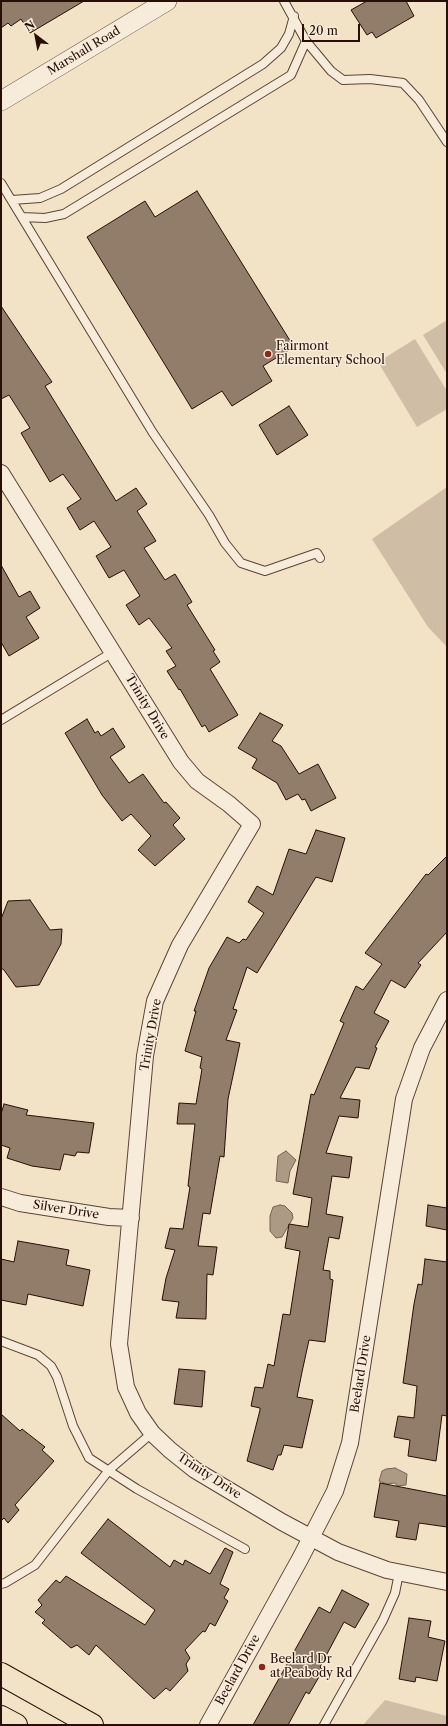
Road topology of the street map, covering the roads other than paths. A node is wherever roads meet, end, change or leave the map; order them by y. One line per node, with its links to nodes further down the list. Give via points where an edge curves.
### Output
1 (167, 1): 5 (street, Marshall Road)
2 (284, 1): 3 (lane)
3 (294, 16): 4 (lane); 8 (lane, via 289,34 281,48 263,64 61,189 40,198)
4 (306, 41): 6 (lane, via 331,71 343,80 403,83 419,100); 9 (lane, via 291,75 64,214 45,218)
5 (1, 101)
6 (447, 142)
7 (1, 183): 8 (lane)
8 (12, 200): 9 (lane)
9 (22, 217): 11 (lane, via 153,433 225,543 242,563 266,571 312,554 317,553)
10 (1, 473): 12 (street, Trinity Drive)
11 (320, 558)
12 (113, 652): 13 (lane); 16 (street, Trinity Drive, via 181,762 197,781 252,824 180,945 155,1001 145,1056)
13 (1, 720)
14 (447, 1000): 20 (street, Beelard Drive, via 422,1048 404,1099 350,1443 335,1491)
15 (1, 1197): 16 (street, Silver Drive, via 20,1203 108,1217)
16 (131, 1218): 18 (street, Trinity Drive, via 119,1344 126,1387 138,1413)
17 (1, 1341): 19 (lane, via 38,1355 51,1366 73,1426 89,1458)
18 (152, 1433): 19 (lane); 20 (street, Trinity Drive, via 195,1470)
19 (109, 1470): 21 (lane, via 137,1489); 24 (lane, via 34,1565)
20 (311, 1537): 22 (street, Trinity Drive, via 338,1552); 29 (street, Beelard Drive)
21 (245, 1549)
22 (399, 1573): 23 (street, Trinity Drive); 30 (lane, via 395,1593 383,1620)
23 (447, 1582)
24 (1, 1584)
25 (1, 1674): 28 (main road)
26 (1, 1717): 27 (main road)
27 (16, 1725)
28 (92, 1725)
29 (208, 1725)
30 (324, 1725)

